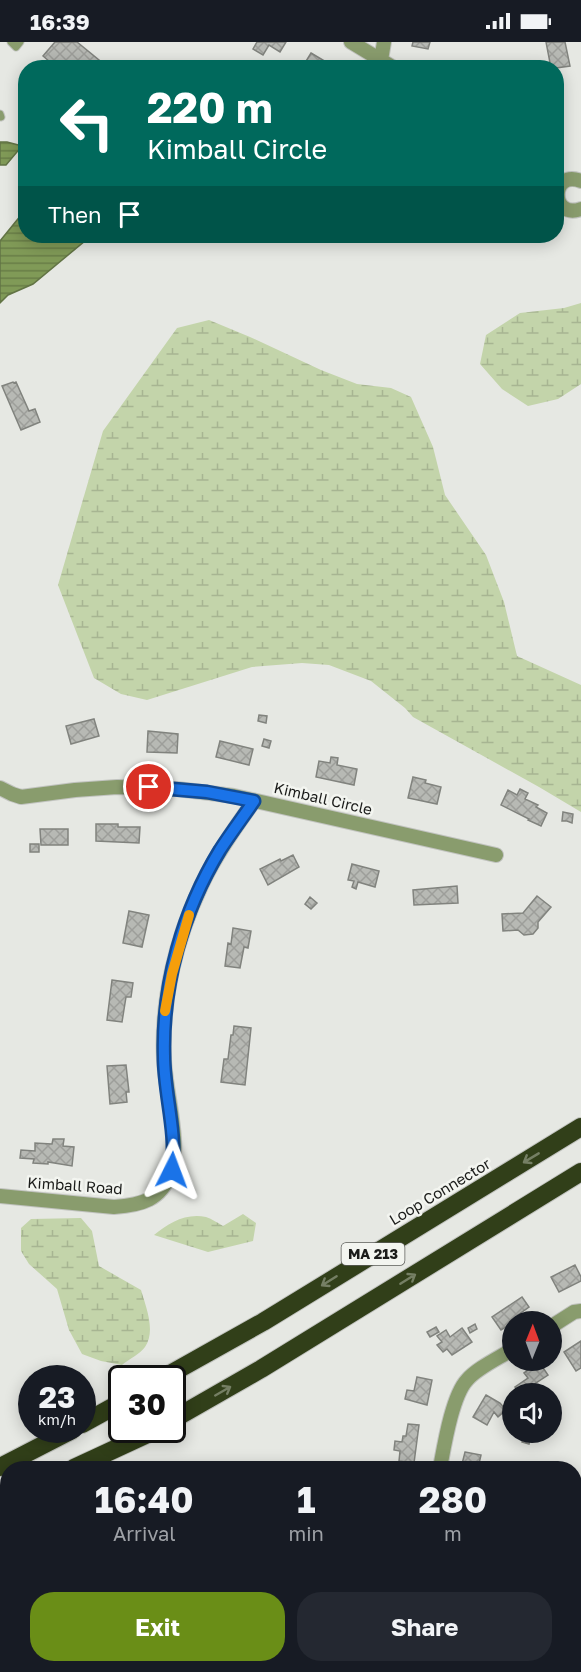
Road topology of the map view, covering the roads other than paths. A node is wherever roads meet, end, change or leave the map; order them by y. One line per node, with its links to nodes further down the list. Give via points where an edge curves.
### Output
1 (11, 42): 2 (lane, via 16,47)
2 (20, 42)
3 (351, 42): 5 (street)
4 (384, 42): 5 (street)
5 (381, 60)
6 (564, 180): 7 (street)
7 (581, 181)
8 (564, 206): 9 (street, via 572,211)
9 (581, 209)
10 (0, 788): 11 (street, Kimball Circle, via 21,797 149,787)
11 (254, 801): 12 (street, Kimball Circle); 15 (street, Kimball Road, via 201,885 172,974 166,1004 164,1059 175,1152 166,1183 146,1202 132,1206)
12 (496, 855)
13 (581, 1127): 19 (highway, Loop Connector / MA 213, one-way to 19)
14 (581, 1172): 20 (highway, MA 213, one-way to 14)
15 (0, 1196)
16 (581, 1311): 17 (street)
17 (562, 1320)
18 (502, 1356): 25 (street, via 467,1380 460,1390)
19 (186, 1365)
20 (186, 1412)
21 (48, 1443): 23 (highway)
22 (128, 1443): 24 (highway)
23 (9, 1461)
24 (89, 1461)
25 (441, 1461)

